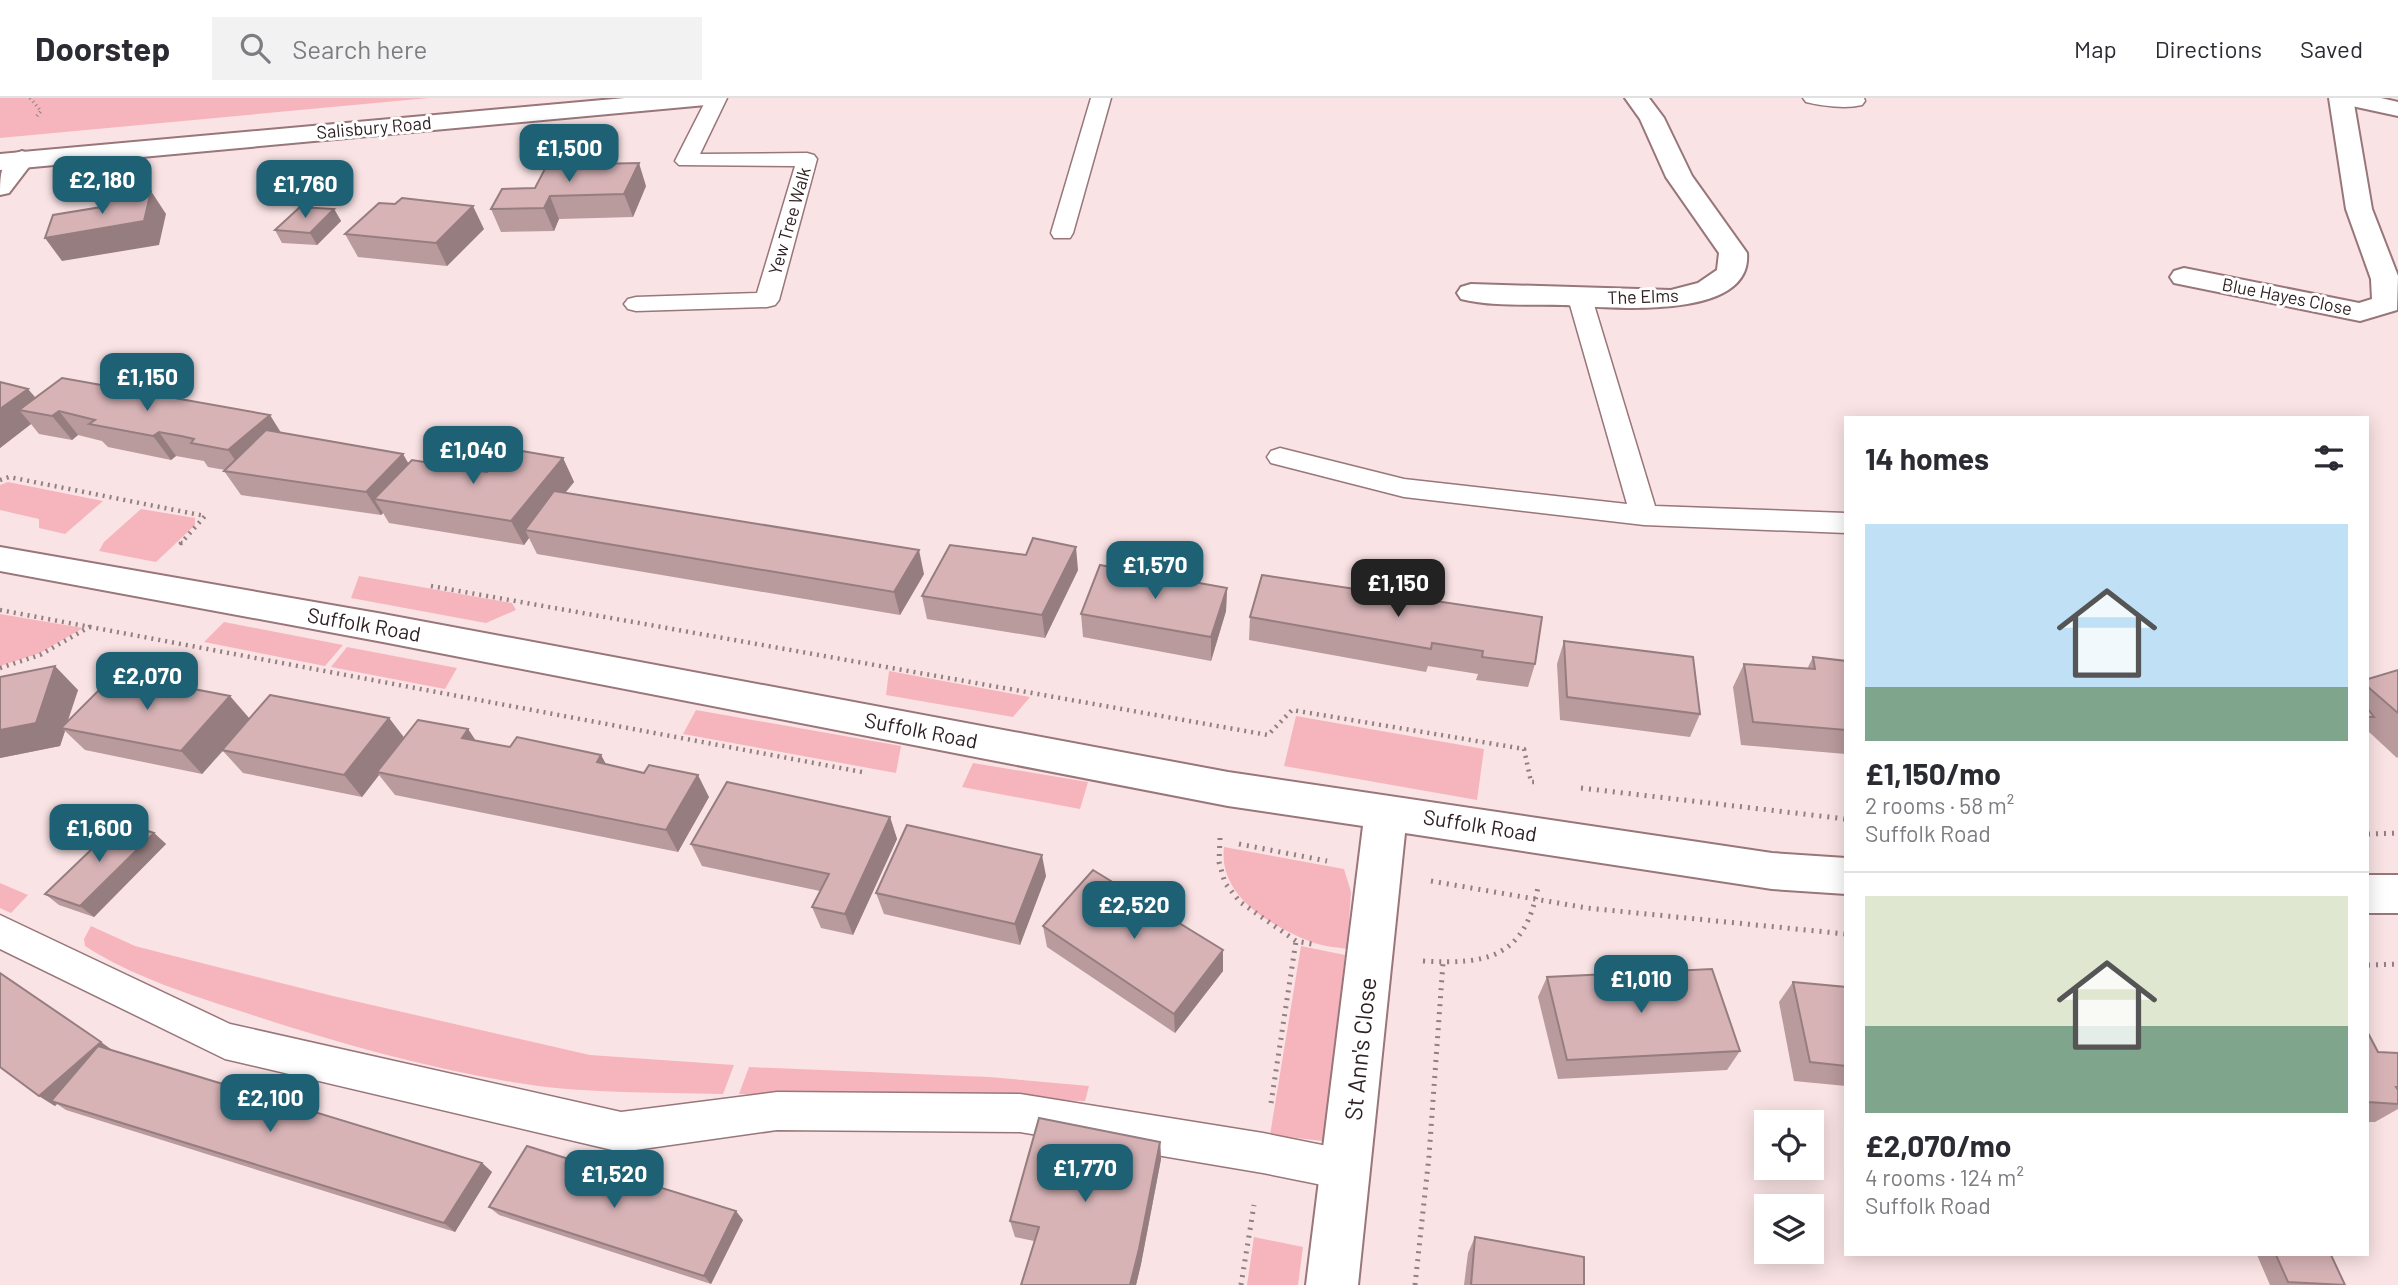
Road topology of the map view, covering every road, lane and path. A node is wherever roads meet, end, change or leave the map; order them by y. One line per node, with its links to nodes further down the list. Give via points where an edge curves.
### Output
1 (706, 98): 10 (street, Salisbury Road)
2 (717, 98): 16 (lane, Yew Tree Walk, via 686,161 807,159 767,300)
3 (1101, 98): 12 (lane)
4 (1637, 98): 15 (street, The Elms, via 1652,118 1679,177 1725,239 1735,262 1722,281 1690,295)
5 (1813, 98): 6 (lane, via 1855,101)
6 (1853, 98)
7 (2341, 98): 13 (street, Blue Hayes Close, via 2359,209 2385,279 2388,304 2360,312)
8 (2347, 98): 9 (street)
9 (2398, 109)
10 (11, 161): 11 (street)
11 (0, 187)
12 (1062, 233)
13 (2184, 277)
14 (1471, 293): 15 (street, The Elms)
15 (1580, 298): 19 (lane)
16 (636, 304)
17 (1280, 457): 19 (lane, via 1404,488)
18 (0, 480): 21 (path, via 9,477 205,516 181,543)
19 (1644, 515): 20 (lane)
20 (1844, 523)
21 (194, 545)
22 (9, 569): 23 (street, Suffolk Road)
23 (136, 584): 25 (path, via 69,640); 28 (street, Suffolk Road, via 1228,789)
24 (418, 584): 26 (path, via 1268,735 1292,710 1524,749 1531,782)
25 (0, 668)
26 (1545, 783)
27 (1572, 787): 29 (path)
28 (1385, 812): 32 (street, Suffolk Road, via 1772,872); 39 (street, St Ann's Close)
29 (1844, 819)
30 (2398, 833): 31 (path)
31 (2369, 834)
32 (1844, 876)
33 (2369, 894): 34 (street)
34 (2398, 894)
35 (0, 931): 39 (lane, via 225,1041 621,1132 777,1111 1020,1112)
36 (1443, 963): 41 (path)
37 (2398, 964): 38 (path)
38 (2369, 965)
39 (1347, 1170): 40 (street, St Ann's Close)
40 (1332, 1285)
41 (1415, 1285)

